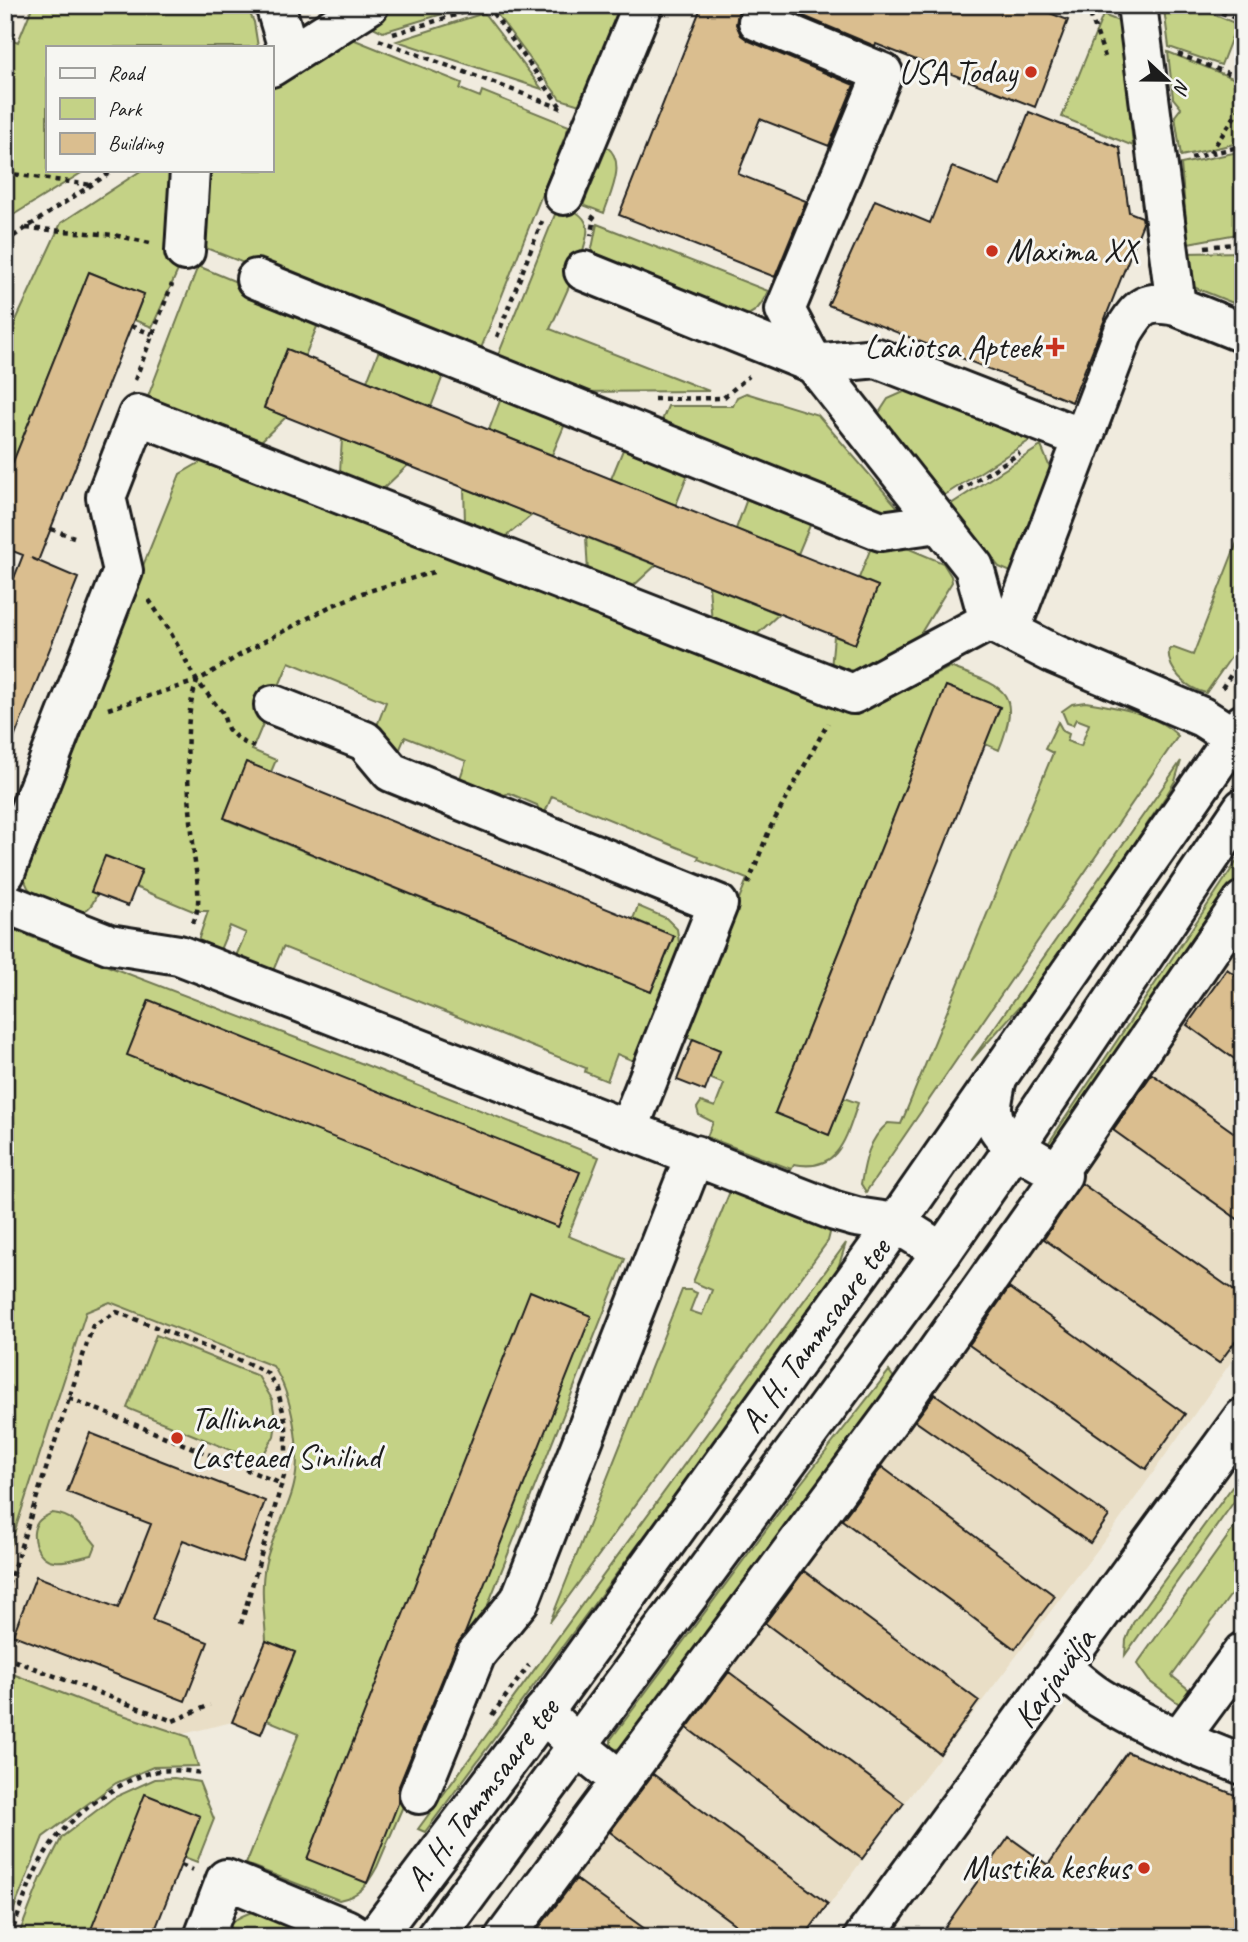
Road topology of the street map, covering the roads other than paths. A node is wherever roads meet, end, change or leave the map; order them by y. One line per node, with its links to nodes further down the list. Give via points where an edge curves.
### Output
1 (275, 5): 6 (street)
2 (643, 5): 8 (street, via 578,115)
3 (1137, 5): 12 (street)
4 (758, 21): 14 (street, via 883,73 786,310)
5 (372, 22): 6 (street)
6 (281, 61)
7 (190, 172): 9 (street)
8 (564, 195)
9 (185, 251)
10 (584, 271): 14 (street)
11 (256, 279): 16 (street, via 881,531)
12 (1176, 306): 13 (street); 15 (street, via 1154,302 1135,312)
13 (1243, 332)
14 (814, 364): 15 (street, via 877,358); 16 (street)
15 (1069, 433): 17 (street)
16 (934, 517): 17 (street, via 974,567)
17 (1000, 626): 19 (street); 21 (street, via 853,694 138,415 106,497 123,571)
18 (274, 705): 25 (street, via 365,741 391,772 718,904)
19 (1240, 735): 24 (street, A. H. Tammsaare tee)
20 (1243, 808): 26 (street, A. H. Tammsaare tee)
21 (5, 873)
22 (1243, 901): 28 (street, via 1063,1164)
23 (5, 903): 25 (street, via 109,944 179,955)
24 (997, 1078): 26 (street, via 992,1108 1000,1130); 29 (street, A. H. Tammsaare tee)
25 (628, 1130): 27 (street)
26 (1016, 1147): 28 (street); 30 (street, A. H. Tammsaare tee)
27 (695, 1155): 29 (street, via 835,1211); 39 (street, via 520,1600 476,1654)
28 (1052, 1169): 38 (street, via 1062,1175 1012,1247)
29 (895, 1223): 30 (street); 34 (street, A. H. Tammsaare tee)
30 (942, 1252): 36 (street, A. H. Tammsaare tee)
31 (1243, 1418): 33 (street, Karjavälja)
32 (1243, 1652): 35 (street)
33 (1062, 1668): 35 (street, via 1098,1697); 45 (street, Karjavälja)
34 (543, 1712): 36 (street); 42 (street, A. H. Tammsaare tee)
35 (1179, 1740): 37 (street)
36 (578, 1746): 38 (street); 43 (street, A. H. Tammsaare tee)
37 (1243, 1765)
38 (621, 1781): 44 (street)
39 (419, 1794)
40 (204, 1937): 41 (street, via 226,1879)
41 (359, 1937)
42 (375, 1937)
43 (436, 1937)
44 (505, 1937)
45 (864, 1937)

